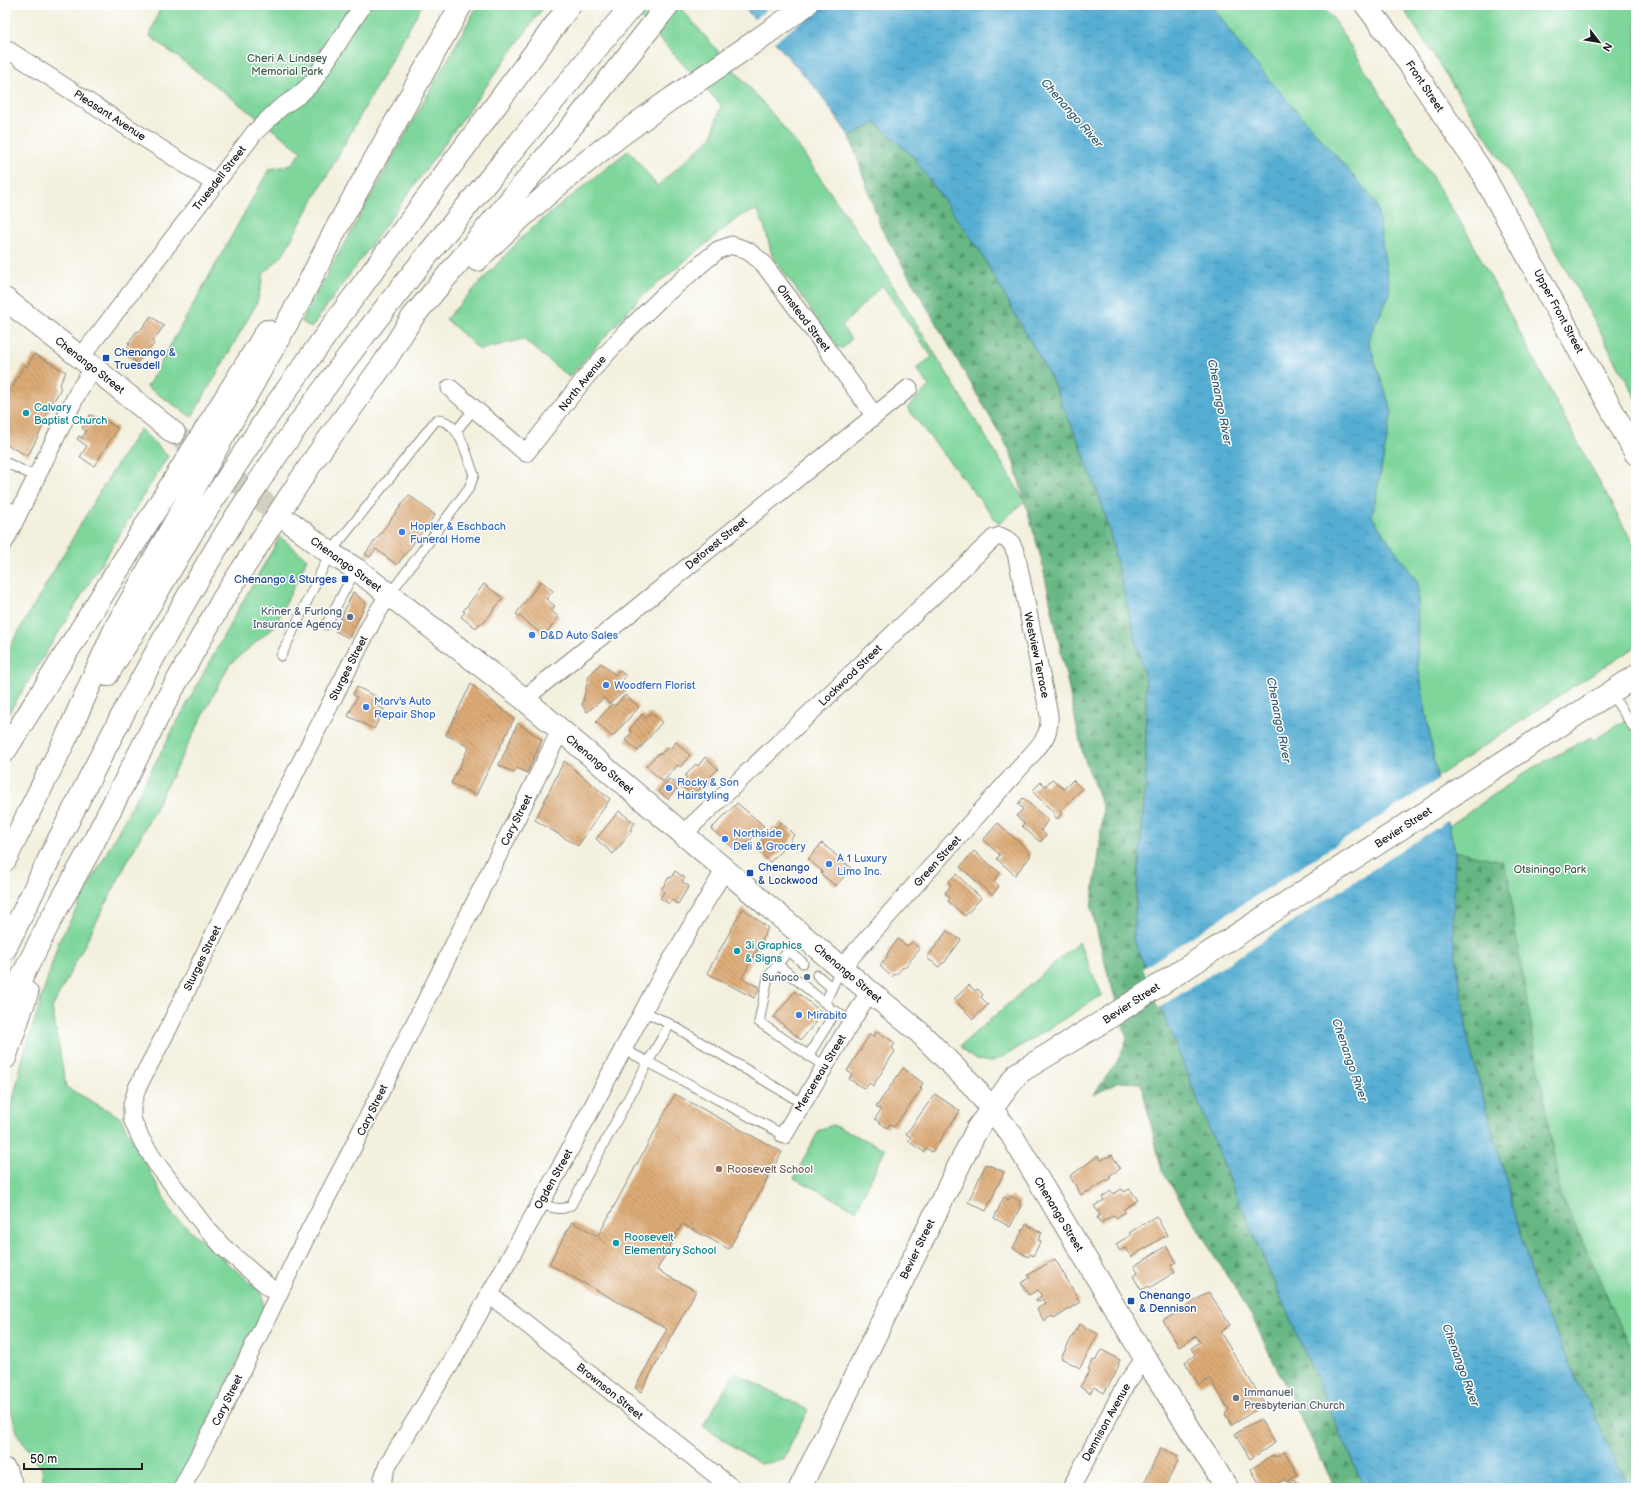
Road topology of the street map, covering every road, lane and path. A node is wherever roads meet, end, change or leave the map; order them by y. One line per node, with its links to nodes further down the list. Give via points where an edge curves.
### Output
1 (363, 5): 10 (street, Truesdell Street, via 312,83 255,132)
2 (461, 5): 11 (main road)
3 (570, 5): 39 (main road, via 268,416 196,526 132,635)
4 (668, 5): 15 (main road, via 412,318)
5 (806, 5): 15 (main road, via 671,99 580,167 473,264)
6 (1366, 5): 9 (main road, Front Street, via 1402,53)
7 (626, 13): 47 (main road, via 362,337 311,406 239,512 129,700)
8 (5, 48): 10 (street, Pleasant Avenue)
9 (1480, 169): 22 (main road, Upper Front Street)
10 (214, 183): 14 (street, Truesdell Street)
11 (336, 229): 39 (main road, via 300,300 116,628); 40 (main road, via 290,294)
12 (718, 250): 18 (street, North Avenue, via 662,297 626,332 585,378 526,453); 19 (street, Olmstead Street, via 732,245 748,251 762,262)
13 (5, 300): 14 (main road, Chenango Street)
14 (87, 362): 21 (main road, Chenango Street); 24 (street, Truesdell Street, via 79,390)
15 (384, 363): 43 (main road, via 311,464 223,599 167,698)
16 (450, 388): 18 (street, North Avenue)
17 (909, 388): 19 (street, Deforest Street)
18 (474, 409): 20 (lane)
19 (874, 415): 36 (street, Deforest Street)
20 (456, 431): 28 (lane, via 446,421 436,420); 31 (lane, via 474,475 472,480 465,494)
21 (174, 432)
22 (1636, 454)
23 (5, 462): 24 (lane)
24 (36, 477): 25 (street, Truesdell Street)
25 (12, 508): 27 (street, Truesdell Street)
26 (290, 523): 28 (main road, Chenango Street)
27 (5, 541)
28 (330, 553): 30 (main road, Chenango Street); 33 (lane)
29 (1016, 553): 41 (street, Westview Terrace, via 1050,726 1047,736); 42 (street, Lockwood Street, via 1010,541 1000,536 994,538)
30 (356, 569): 31 (main road, Chenango Street); 32 (lane)
31 (389, 595): 36 (main road, Chenango Street); 70 (street, Sturges Street, via 374,616 237,886 137,1088 132,1105 132,1119 141,1139 165,1176 222,1246)
32 (326, 625)
33 (281, 656)
34 (1636, 676): 35 (main road, Bevier Street)
35 (1610, 692): 38 (lane); 66 (main road, Bevier Street, via 1107,1019 1018,1073)
36 (524, 699): 37 (main road, Chenango Street)
37 (560, 731): 42 (main road, Chenango Street); 70 (street, Cary Street)
38 (1636, 731)
39 (67, 736): 44 (main road)
40 (5, 751)
41 (1033, 754): 50 (street, Green Street)
42 (683, 834): 45 (main road, Chenango Street)
43 (88, 853): 55 (main road, via 50,921); 62 (main road, via 30,986)
44 (5, 860)
45 (725, 869): 46 (main road, Chenango Street); 56 (street, Ogden Street, via 662,974)
46 (795, 942): 48 (lane); 49 (lane); 50 (main road, Chenango Street)
47 (5, 949)
48 (803, 963)
49 (778, 964): 54 (lane); 61 (lane, via 768,977 760,1022)
50 (841, 968): 52 (lane); 53 (main road, Chenango Street)
51 (817, 975): 52 (lane)
52 (832, 988): 54 (lane)
53 (869, 992): 58 (street, Mercereau Street); 66 (main road, Chenango Street, via 920,1032)
54 (825, 1003): 57 (lane)
55 (5, 1011)
56 (643, 1011): 59 (lane); 60 (street, Ogden Street)
57 (836, 1011): 58 (lane); 61 (lane)
58 (850, 1022): 64 (street, Mercereau Street)
59 (670, 1024): 63 (lane); 65 (lane)
60 (623, 1049): 63 (lane); 68 (street, Ogden Street)
61 (808, 1056): 64 (lane)
62 (5, 1058)
63 (648, 1062): 67 (lane); 68 (lane, via 571,1205 560,1209)
64 (824, 1066): 65 (street, Mercereau Street)
65 (802, 1103): 67 (street, Mercereau Street)
66 (992, 1109): 71 (main road, Chenango Street, via 1011,1134); 77 (main road, Bevier Street, via 977,1129 946,1190)
67 (784, 1135)
68 (540, 1204): 69 (street, Ogden Street)
69 (489, 1294): 75 (street, Ogden Street, via 454,1358 388,1464); 76 (street, Brownson Street)
70 (278, 1295): 74 (street, Cary Street)
71 (1145, 1358): 78 (street, Dennison Avenue, via 1126,1384); 79 (main road, Chenango Street)
72 (5, 1470): 73 (main road)
73 (13, 1488)
74 (182, 1488)
75 (382, 1488)
76 (732, 1488)
77 (800, 1488)
78 (1071, 1488)
79 (1227, 1488)

